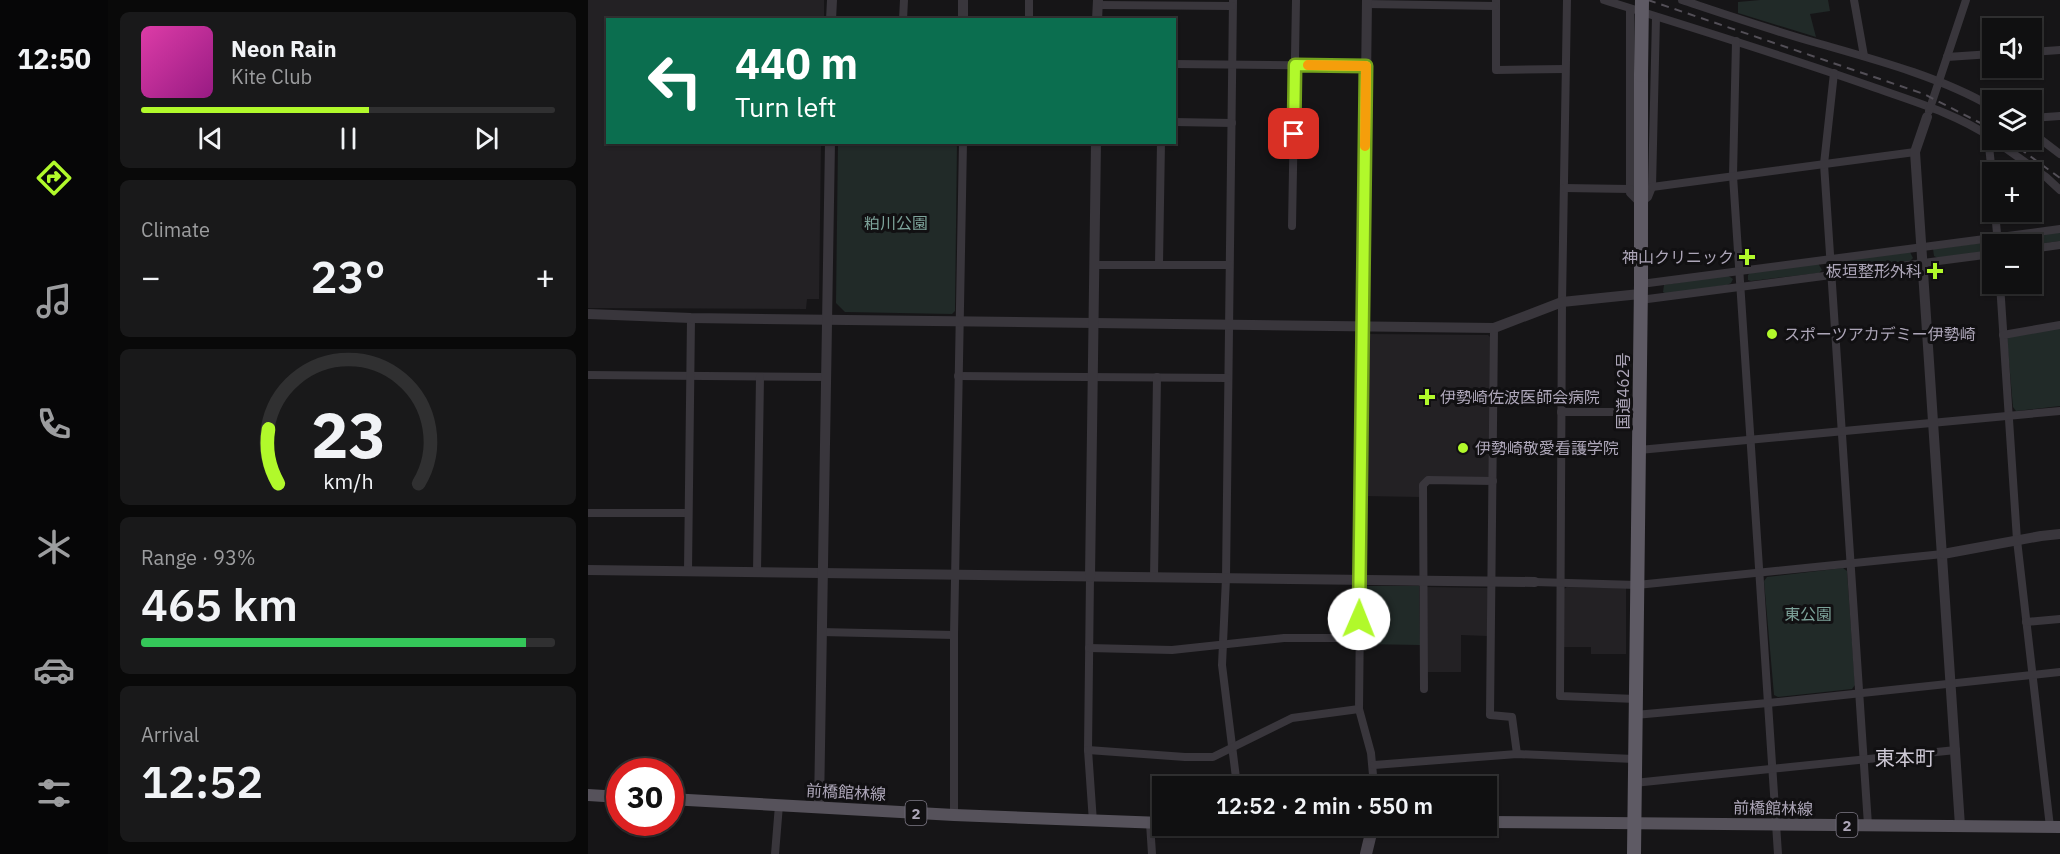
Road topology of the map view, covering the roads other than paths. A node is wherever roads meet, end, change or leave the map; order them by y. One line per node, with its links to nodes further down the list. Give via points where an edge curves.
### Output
1 (832, 0): 19 (street)
2 (904, 0): 20 (street)
3 (963, 0): 21 (street)
4 (1029, 0): 22 (street)
5 (1296, 0): 32 (street)
6 (1567, 0): 34 (street)
7 (1604, 0): 17 (street)
8 (1642, 0): 58 (highway, 国道462号, bridge)
9 (1682, 0): 28 (street)
10 (1854, 0): 28 (street)
11 (1966, 0): 29 (street)
12 (1098, 2): 14 (street); 23 (street)
13 (1367, 2): 16 (street); 33 (street)
14 (1165, 3): 15 (street)
15 (1232, 3): 31 (street)
16 (1495, 3): 34 (street, via 1496,70)
17 (1630, 9): 18 (street); 56 (street)
18 (1656, 17): 24 (street); 54 (street)
19 (831, 18)
20 (903, 18)
21 (963, 18)
22 (1029, 18)
23 (1097, 18)
24 (1736, 41): 35 (street); 53 (street)
25 (2060, 50): 26 (street)
26 (2042, 51)
27 (1982, 55): 29 (street)
28 (1864, 56): 36 (street)
29 (1947, 57): 36 (street)
30 (1176, 64): 31 (street)
31 (1232, 64): 32 (street); 42 (street)
32 (1295, 65): 33 (street); 59 (street)
33 (1366, 66): 85 (street)
34 (1565, 69): 55 (street)
35 (1834, 73): 38 (street); 52 (street)
36 (1940, 82): 37 (street); 38 (street)
37 (1982, 102)
38 (1929, 112): 43 (street, via 1966,123); 50 (street)
39 (2060, 116): 40 (street)
40 (2042, 117)
41 (1176, 122): 42 (street)
42 (1232, 123): 71 (street)
43 (1982, 133)
44 (2042, 140): 51 (street)
45 (830, 144): 80 (street)
46 (963, 144): 81 (street)
47 (1096, 144): 70 (street)
48 (1161, 144): 69 (street)
49 (2008, 150): 57 (street)
50 (1915, 152): 52 (street); 64 (street)
51 (2060, 154)
52 (1824, 164): 53 (street); 67 (street)
53 (1733, 176): 54 (street); 72 (street)
54 (1652, 187): 58 (street)
55 (1564, 188): 56 (street); 77 (street)
56 (1630, 189): 58 (street)
57 (2060, 190)
58 (1640, 203): 75 (highway, 国道462号)
59 (1292, 226)
60 (2060, 229): 61 (street)
61 (2032, 234)
62 (1982, 241): 64 (street)
63 (2060, 244): 65 (street)
64 (1922, 246): 67 (street); 68 (street)
65 (2042, 247)
66 (1982, 255): 68 (street)
67 (1830, 258): 72 (street); 73 (street)
68 (1923, 263): 73 (street); 100 (street)
69 (1159, 264): 70 (street); 71 (street)
70 (1094, 265): 82 (street)
71 (1229, 266): 84 (street)
72 (1740, 270): 74 (street); 75 (street)
73 (1831, 275): 74 (street); 101 (street)
74 (1741, 286): 75 (street); 102 (street)
75 (1640, 293): 77 (street); 98 (highway, 国道462号)
76 (2001, 294): 87 (street)
77 (1562, 302): 86 (street); 97 (street)
78 (588, 314): 79 (street)
79 (691, 318): 80 (street); 90 (street)
80 (828, 320): 81 (street); 93 (street)
81 (959, 322): 82 (street); 89 (street)
82 (1093, 324): 84 (street); 91 (street)
83 (2060, 325): 87 (street)
84 (1228, 326): 85 (street); 95 (street)
85 (1363, 327): 86 (street); 120 (street)
86 (1494, 328): 104 (street)
87 (2003, 335): 99 (street)
88 (588, 375): 90 (street)
89 (958, 375): 91 (street); 116 (street)
90 (690, 376): 92 (street); 106 (street)
91 (1093, 376): 94 (street); 117 (street)
92 (760, 377): 93 (street); 113 (street)
93 (826, 377): 115 (street)
94 (1157, 377): 95 (street); 118 (street)
95 (1227, 378): 119 (street)
96 (2060, 411): 99 (street)
97 (1561, 412): 98 (street); 124 (street)
98 (1639, 412): 103 (highway, 国道462号)
99 (2010, 416): 100 (street); 108 (street)
100 (1934, 423): 101 (street); 109 (street)
101 (1842, 431): 102 (street); 110 (street)
102 (1752, 440): 103 (street); 114 (street)
103 (1639, 450): 125 (highway, 国道462号)
104 (1493, 480): 121 (street, via 1428,480 1423,485); 122 (street)
105 (588, 513): 106 (street)
106 (688, 513): 112 (street)
107 (2060, 534): 108 (street)
108 (2017, 540): 109 (street); 127 (street)
109 (1943, 554): 110 (street); 135 (street)
110 (1851, 564): 114 (street); 137 (street)
111 (588, 570): 112 (street)
112 (688, 571): 113 (street)
113 (757, 572): 115 (street)
114 (1759, 572): 125 (street); 139 (street)
115 (822, 573): 116 (street); 128 (street)
116 (956, 575): 117 (street); 129 (street)
117 (1090, 577): 118 (street); 132 (street)
118 (1154, 578): 119 (street)
119 (1226, 578): 120 (street); 131 (street)
120 (1360, 580): 121 (street); 130 (street)
121 (1424, 581): 122 (street); 136 (street)
122 (1491, 582): 123 (street); 145 (street, via 1490,715 1512,717)
123 (1535, 582): 124 (street)
124 (1560, 583): 125 (street); 138 (street, via 1560,696)
125 (1637, 585): 138 (highway, 国道462号)
126 (2060, 619): 127 (street)
127 (2026, 622): 134 (street)
128 (821, 632): 129 (street); 157 (street)
129 (954, 635): 158 (street)
130 (1359, 638): 131 (street); 140 (street)
131 (1222, 644): 132 (street, via 1172,650); 142 (street)
132 (1089, 648): 143 (street)
133 (2060, 672): 134 (street)
134 (2032, 675): 135 (street); 166 (street)
135 (1950, 683): 137 (street); 144 (street)
136 (1424, 689)
137 (1859, 693): 139 (street); 147 (street)
138 (1636, 699): 141 (highway, 国道462号)
139 (1768, 703): 141 (street); 149 (street)
140 (1359, 709): 142 (street, via 1292,718); 148 (street)
141 (1635, 715): 146 (highway, 国道462号)
142 (1232, 748): 143 (street, via 1213,757); 150 (street)
143 (1088, 750): 159 (street)
144 (1956, 750): 147 (street); 165 (street)
145 (1517, 754): 146 (street); 148 (street)
146 (1634, 759): 152 (highway, 国道462号)
147 (1864, 759): 149 (street); 164 (street)
148 (1374, 765): 151 (street)
149 (1773, 769): 152 (street); 163 (street)
150 (1236, 776)
151 (1374, 776)
152 (1634, 783): 162 (highway, 国道462号)
153 (588, 795): 154 (main road)
154 (606, 796)
155 (684, 801): 156 (main road, 前橋館林線 / 2)
156 (779, 805): 157 (main road, 前橋館林線 / 2); 169 (street)
157 (819, 807): 158 (main road, 前橋館林線 / 2)
158 (954, 815): 159 (main road, 前橋館林線 / 2)
159 (1093, 822): 161 (main road, 前橋館林線 / 2)
160 (1497, 822): 162 (main road, 前橋館林線 / 2)
161 (1152, 823)
162 (1634, 823): 163 (main road, 前橋館林線 / 2); 172 (highway, 国道462号)
163 (1777, 824): 164 (main road, 前橋館林線 / 2); 173 (street)
164 (1868, 825): 165 (main road, 前橋館林線 / 2)
165 (1960, 826): 166 (main road, 前橋館林線 / 2)
166 (2055, 827)
167 (1154, 836): 170 (street)
168 (1370, 836): 171 (main road)
169 (775, 854)
170 (1152, 854)
171 (1366, 854)
172 (1634, 854)
173 (1778, 854)

